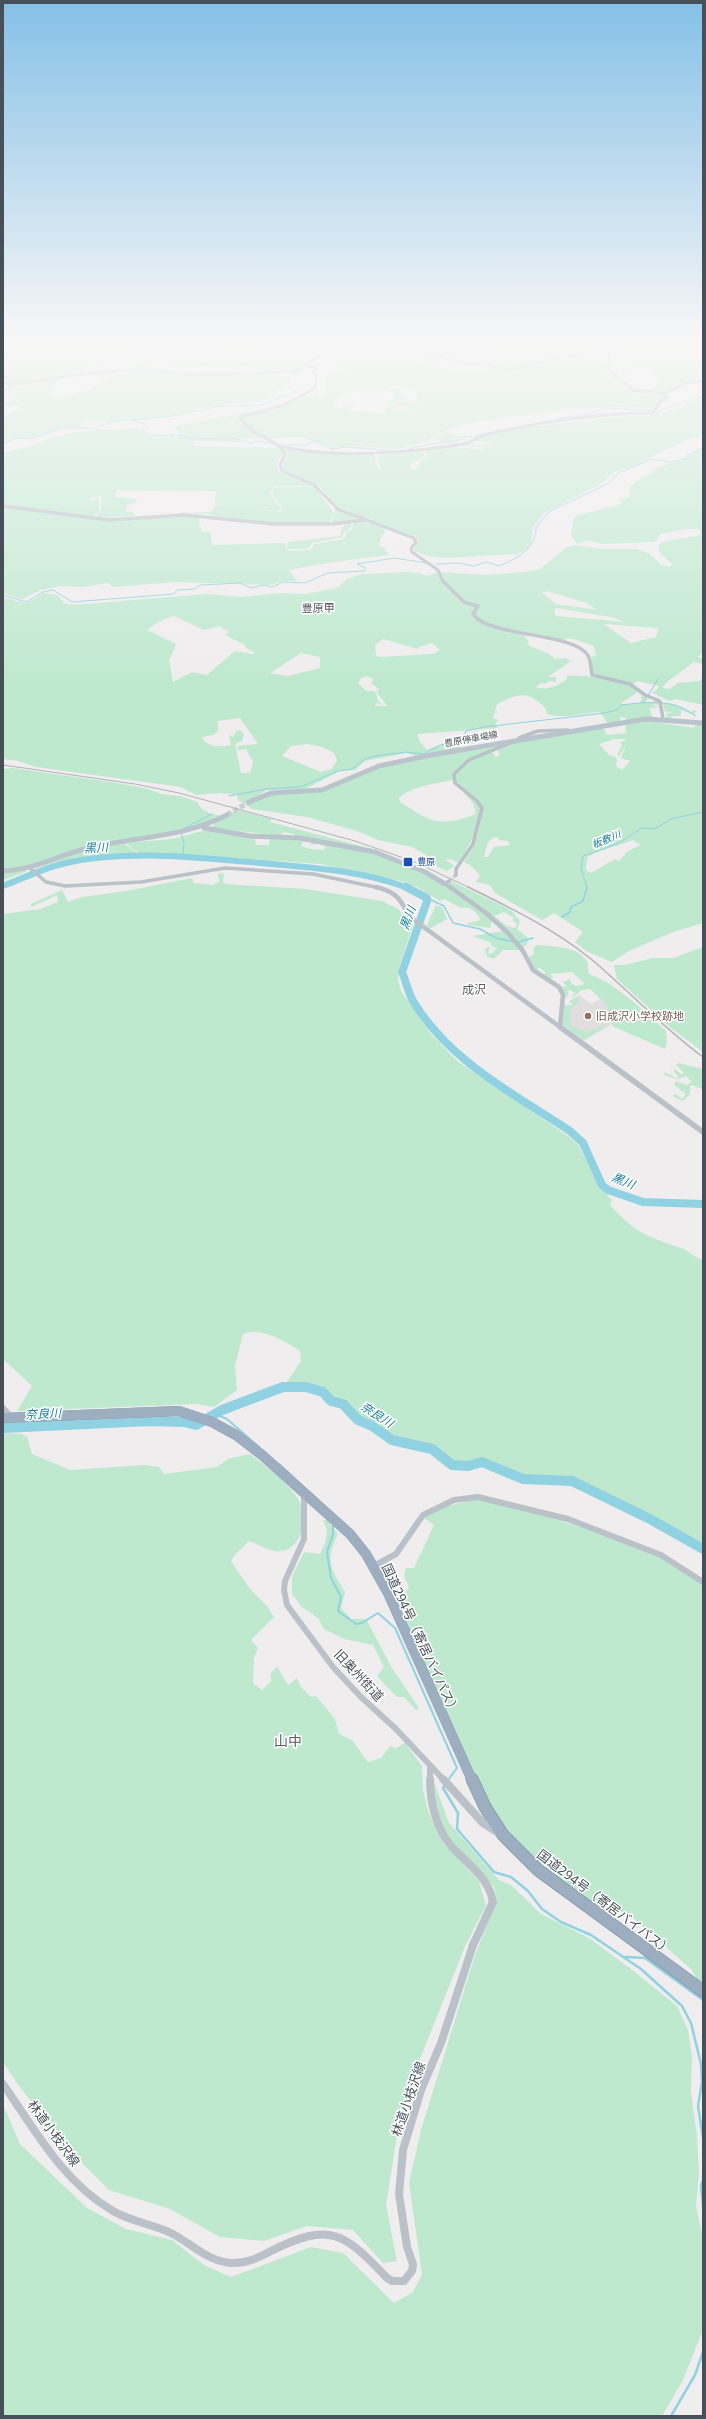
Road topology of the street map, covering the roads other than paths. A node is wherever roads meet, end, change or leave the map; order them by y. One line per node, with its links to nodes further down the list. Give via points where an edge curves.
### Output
1 (285, 454): 3 (street, via 280,465 282,471 310,482 338,509)
2 (3, 506): 3 (street, via 109,520 184,515 274,524 332,524)
3 (365, 520): 4 (street, via 414,538 416,542 411,551 438,570 444,584 453,589 464,602 478,606 473,614 475,617 496,628 528,633 581,649 588,655 592,675 630,684 645,695 660,701)
4 (663, 720): 5 (main road, 豊原停車場線); 7 (main road, 豊原停車場線, via 641,719)
5 (703, 723)
6 (568, 730): 7 (street, via 538,731)
7 (518, 739): 8 (main road, 豊原停車場線, via 389,763 322,790 274,792); 13 (street, via 472,756 462,763 454,774 455,783 482,808 473,844 456,869)
8 (249, 802)
9 (227, 815): 10 (main road)
10 (204, 828): 11 (main road, via 184,834 86,849); 14 (main road, via 250,836 300,838 375,852)
11 (31, 869): 12 (main road); 15 (street, via 52,885 65,886 141,882 225,868 313,874 388,890 399,897 410,917)
12 (3, 871)
13 (456, 875)
14 (447, 882): 15 (street, via 486,913 518,944 540,977 562,991)
15 (560, 1027): 16 (street)
16 (703, 1132)
17 (3, 1408): 18 (street)
18 (8, 1418): 19 (highway, 国道294号（寄居バイパス）, via 148,1410 179,1411 212,1422 236,1435)
19 (304, 1493): 20 (highway, 国道294号（寄居バイパス）, via 350,1534); 22 (street, 旧奥州街道, via 304,1539 285,1581 287,1605 332,1667 360,1697 396,1729)
20 (374, 1566): 21 (street, via 396,1554 416,1523 432,1509 454,1500 478,1497 534,1509 575,1522 661,1555); 23 (highway, 国道294号（寄居バイパス）, via 472,1782)
21 (703, 1582)
22 (430, 1768): 23 (street, 旧奥州街道, via 483,1823); 25 (street, 林道小枝沢線, via 430,1800 446,1839 487,1884 493,1902 473,1946 441,2044 421,2090 406,2136 399,2194 407,2247 413,2264 412,2271 404,2281 392,2281 387,2278 353,2244 334,2234 309,2234 258,2258 240,2263 224,2262 168,2231 113,2212 93,2199 61,2168)
23 (503, 1835): 24 (highway, 国道294号（寄居バイパス）, via 538,1870)
24 (703, 1991)
25 (3, 2084)

